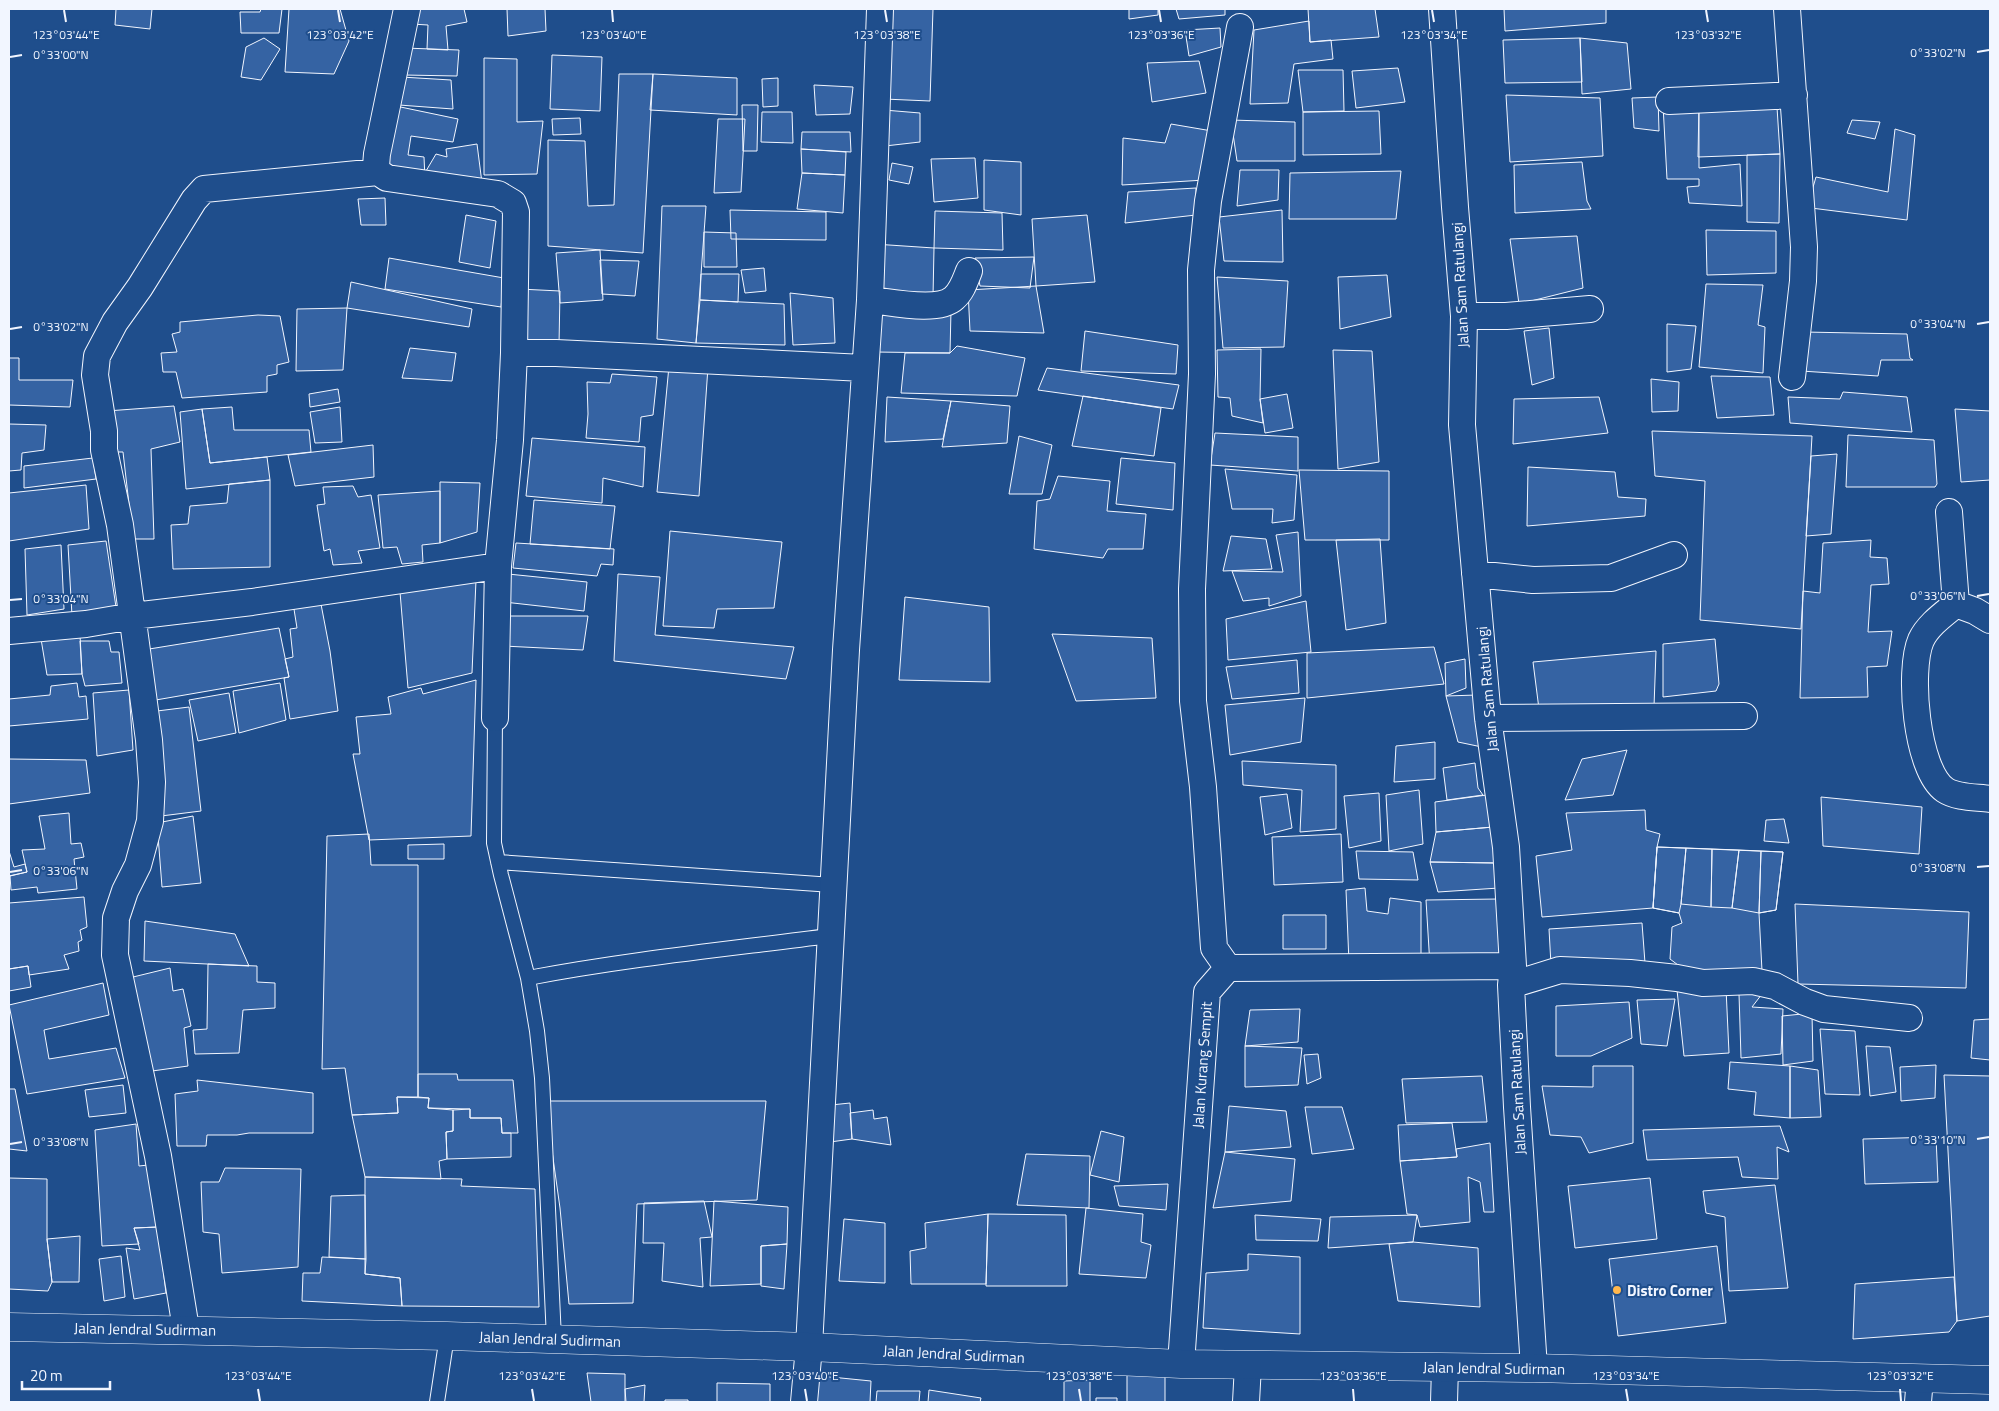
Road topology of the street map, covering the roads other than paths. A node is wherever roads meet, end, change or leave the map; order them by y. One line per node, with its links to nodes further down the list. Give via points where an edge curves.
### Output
1 (407, 9): 8 (street, via 377,154)
2 (880, 9): 10 (street)
3 (1442, 9): 12 (street, Jalan Sam Ratulangi)
4 (1787, 9): 6 (street)
5 (1240, 27): 31 (street, via 1208,200 1201,270 1202,374 1192,589 1193,701 1214,948)
6 (1794, 95): 7 (street); 15 (street, via 1804,247)
7 (1669, 102)
8 (378, 172): 13 (street, via 387,178 498,194 513,203 516,212); 21 (street, via 204,189 115,322 98,356 95,374 104,450 120,525)
9 (970, 271): 10 (street, via 962,289 945,304)
10 (870, 300): 14 (street)
11 (1590, 309): 12 (street)
12 (1464, 316): 19 (street, Jalan Sam Ratulangi, via 1462,426)
13 (514, 353): 14 (street); 18 (street, via 510,440)
14 (864, 368): 29 (street)
15 (1792, 377)
16 (1949, 512): 20 (street)
17 (1674, 555): 19 (street, via 1611,578 1533,580)
18 (498, 566): 21 (street); 25 (street)
19 (1475, 574): 26 (street, Jalan Sam Ratulangi)
20 (1956, 604): 22 (street); 27 (street, via 1922,637 1917,651 1915,694 1920,734 1931,769 1944,789)
21 (133, 616): 23 (street); 36 (street, via 152,782 150,821 138,865 116,918 115,955 158,1156)
22 (1990, 620)
23 (9, 631)
24 (1744, 716): 26 (street)
25 (494, 718): 28 (lane, via 493,812)
26 (1488, 718): 32 (street, Jalan Sam Ratulangi, via 1506,847)
27 (1990, 800)
28 (498, 862): 29 (lane); 33 (lane)
29 (833, 885): 30 (street)
30 (830, 936): 33 (lane, via 685,952); 39 (street)
31 (1228, 968): 32 (street); 40 (street, Jalan Kurang Sempit, via 1207,992)
32 (1512, 975): 34 (street, via 1560,970 1630,973 1703,983 1753,981 1775,986 1824,1009); 43 (street, Jalan Sam Ratulangi)
33 (528, 978): 38 (lane, via 542,1078)
34 (1909, 1018)
35 (9, 1327): 36 (street, Jalan Jendral Sudirman)
36 (186, 1329): 37 (street, Jalan Jendral Sudirman)
37 (447, 1336): 38 (street, Jalan Jendral Sudirman); 46 (lane)
38 (554, 1339): 39 (street, Jalan Jendral Sudirman)
39 (809, 1347): 40 (street, Jalan Jendral Sudirman); 47 (street)
40 (1181, 1364): 41 (street, Jalan Jendral Sudirman)
41 (1248, 1365): 42 (street, Jalan Jendral Sudirman); 48 (street)
42 (1445, 1367): 43 (street, Jalan Jendral Sudirman); 49 (street)
43 (1534, 1368): 45 (street, Jalan Jendral Sudirman)
44 (1990, 1380): 45 (street, Jalan Jendral Sudirman)
45 (1919, 1390)
46 (437, 1402)
47 (804, 1402)
48 (1246, 1402)
49 (1444, 1402)

